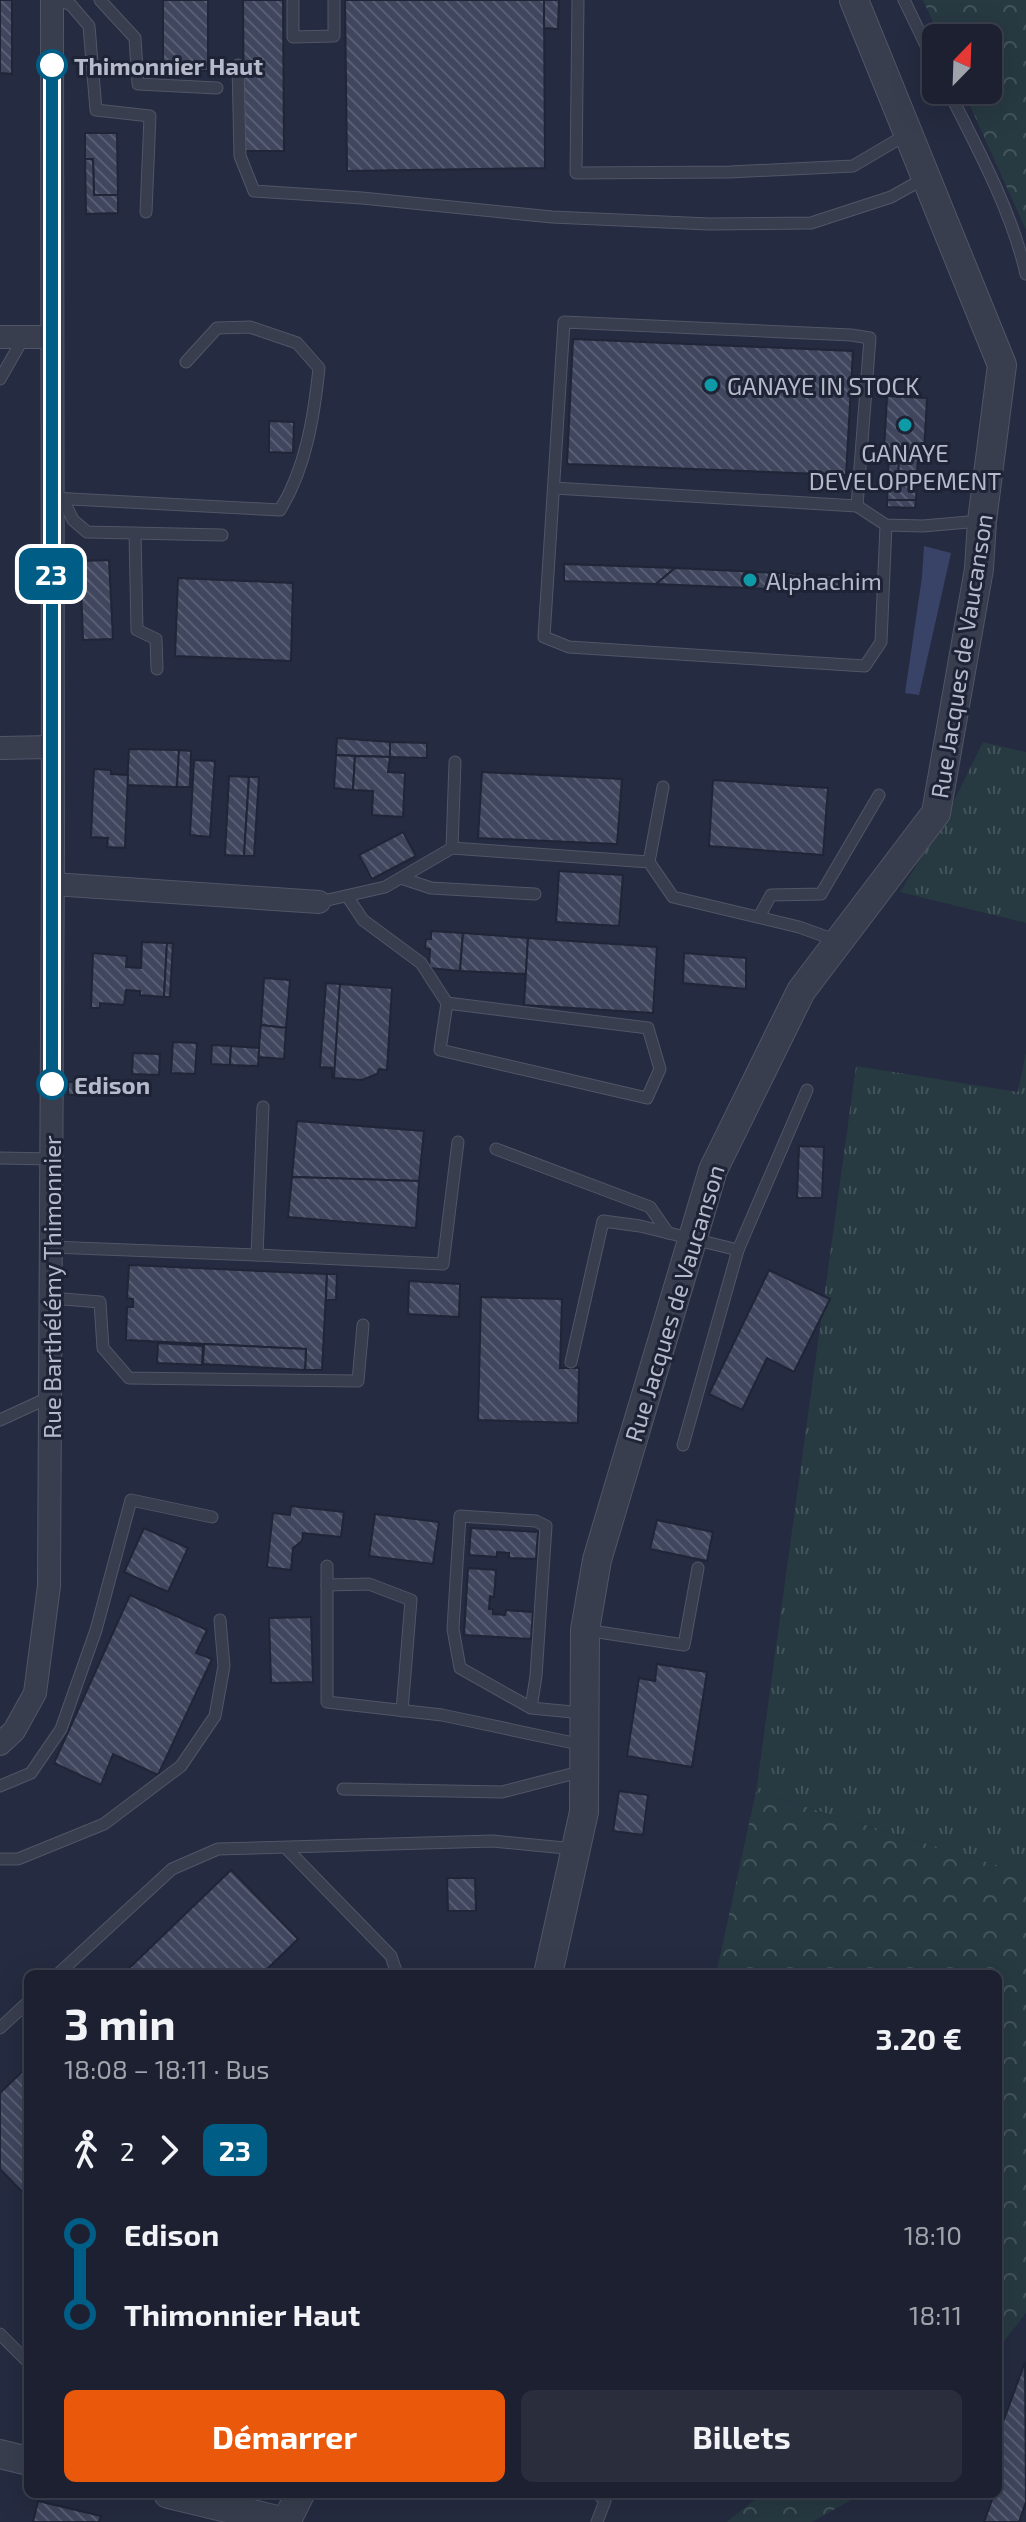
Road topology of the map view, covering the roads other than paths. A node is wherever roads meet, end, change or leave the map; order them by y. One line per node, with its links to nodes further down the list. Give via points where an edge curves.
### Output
1 (52, 0): 19 (street, Rue Barthélémy Thimonnier)
2 (59, 0): 15 (lane, via 71,5 89,26 96,110 150,116)
3 (100, 0): 11 (lane, via 135,38 138,84)
4 (293, 0): 5 (lane, via 293,37 334,36)
5 (334, 0)
6 (578, 0): 13 (lane, via 576,173 853,166)
7 (854, 0): 13 (street, Rue Jacques de Vaucanson)
8 (904, 0): 9 (lane)
9 (922, 37)
10 (238, 65): 14 (lane, via 240,156 254,191 552,217 811,223 891,197)
11 (217, 88)
12 (954, 104): 16 (lane, via 1020,246)
13 (910, 133): 14 (street, Rue Jacques de Vaucanson)
14 (925, 178): 25 (street, Rue Jacques de Vaucanson, via 1002,365)
15 (146, 212)
16 (1026, 274)
17 (0, 337): 18 (street)
18 (24, 337): 19 (street); 21 (lane)
19 (51, 337): 23 (street, Rue Barthélémy Thimonnier)
20 (186, 362): 23 (lane, via 217,328 250,327 297,343 319,368 295,486 280,510)
21 (0, 379)
22 (554, 488): 24 (lane); 24 (lane, via 564,322 851,335 870,338); 26 (lane, via 544,637 569,647 865,666 881,642)
23 (57, 499): 27 (lane, via 87,532); 30 (street, Rue Barthélémy Thimonnier)
24 (857, 506): 26 (lane)
25 (982, 521): 26 (lane); 43 (street, Rue Jacques de Vaucanson, via 979,569 936,813)
26 (886, 525)
27 (135, 533): 28 (lane); 29 (lane, via 137,630 156,639)
28 (222, 535)
29 (157, 669)
30 (51, 747): 31 (street); 38 (street, Rue Barthélémy Thimonnier)
31 (0, 748)
32 (455, 762): 35 (lane)
33 (663, 787): 36 (lane)
34 (879, 795): 42 (lane, via 821,894 771,895)
35 (452, 848): 36 (lane); 37 (lane)
36 (649, 862): 42 (lane, via 673,897)
37 (401, 878): 39 (lane, via 431,888); 40 (lane)
38 (53, 884): 41 (street); 50 (street, Rue Barthélémy Thimonnier)
39 (535, 894)
40 (347, 896): 41 (lane); 44 (lane, via 363,920 421,963)
41 (319, 902)
42 (759, 917): 43 (lane)
43 (839, 941): 51 (street, Rue Jacques de Vaucanson, via 801,991)
44 (447, 1003): 44 (lane, via 648,1028 660,1069 647,1098 440,1050)
45 (807, 1090): 53 (lane)
46 (263, 1107): 54 (lane)
47 (458, 1142): 54 (lane, via 443,1264)
48 (496, 1149): 51 (lane, via 650,1207)
49 (0, 1158): 50 (lane)
50 (51, 1159): 52 (street, Rue Barthélémy Thimonnier)
51 (680, 1236): 53 (lane); 57 (lane, via 603,1221); 66 (street, Rue Jacques de Vaucanson, via 597,1560)
52 (51, 1247): 54 (lane); 55 (street, Rue Barthélémy Thimonnier)
53 (738, 1250): 60 (lane)
54 (257, 1255)
55 (51, 1298): 56 (lane, via 100,1302 103,1348 129,1378 358,1381); 58 (street, Rue Barthélémy Thimonnier)
56 (363, 1325)
57 (571, 1362)
58 (50, 1397): 59 (lane); 70 (street, Rue Barthélémy Thimonnier, via 49,1586 35,1693 14,1731)
59 (0, 1420)
60 (683, 1445)
61 (212, 1517): 72 (lane, via 131,1500 96,1630 61,1729 31,1773)
62 (327, 1566): 64 (lane)
63 (698, 1568): 66 (lane, via 684,1645)
64 (327, 1585): 68 (lane, via 327,1702); 68 (lane, via 369,1584 411,1600)
65 (220, 1620): 76 (lane, via 224,1666 215,1716 181,1766 104,1824 18,1859)
66 (585, 1630): 69 (street, Rue Jacques de Vaucanson)
67 (531, 1708): 67 (lane, via 546,1526 460,1516 453,1629 460,1668); 69 (lane)
68 (402, 1711): 71 (lane, via 442,1715)
69 (583, 1713): 71 (street, Rue Jacques de Vaucanson)
70 (0, 1744)
71 (583, 1758): 73 (lane, via 502,1792); 75 (street, Rue Jacques de Vaucanson, via 584,1812)
72 (0, 1786)
73 (343, 1789)
74 (286, 1848): 75 (lane, via 493,1841); 77 (lane, via 218,1849 172,1869); 78 (lane, via 391,1956)
75 (576, 1849): 79 (street, Rue Jacques de Vaucanson)
76 (0, 1859)
77 (62, 1970)
78 (396, 1970)
79 (549, 1970)
80 (24, 2006): 81 (lane)
81 (0, 2028)
82 (0, 2334): 83 (lane)
83 (24, 2358)
84 (0, 2454): 85 (street)
85 (24, 2460)
86 (184, 2498): 89 (street)
87 (297, 2498): 89 (street)
88 (602, 2498): 90 (lane)
89 (277, 2521)
90 (597, 2522)

